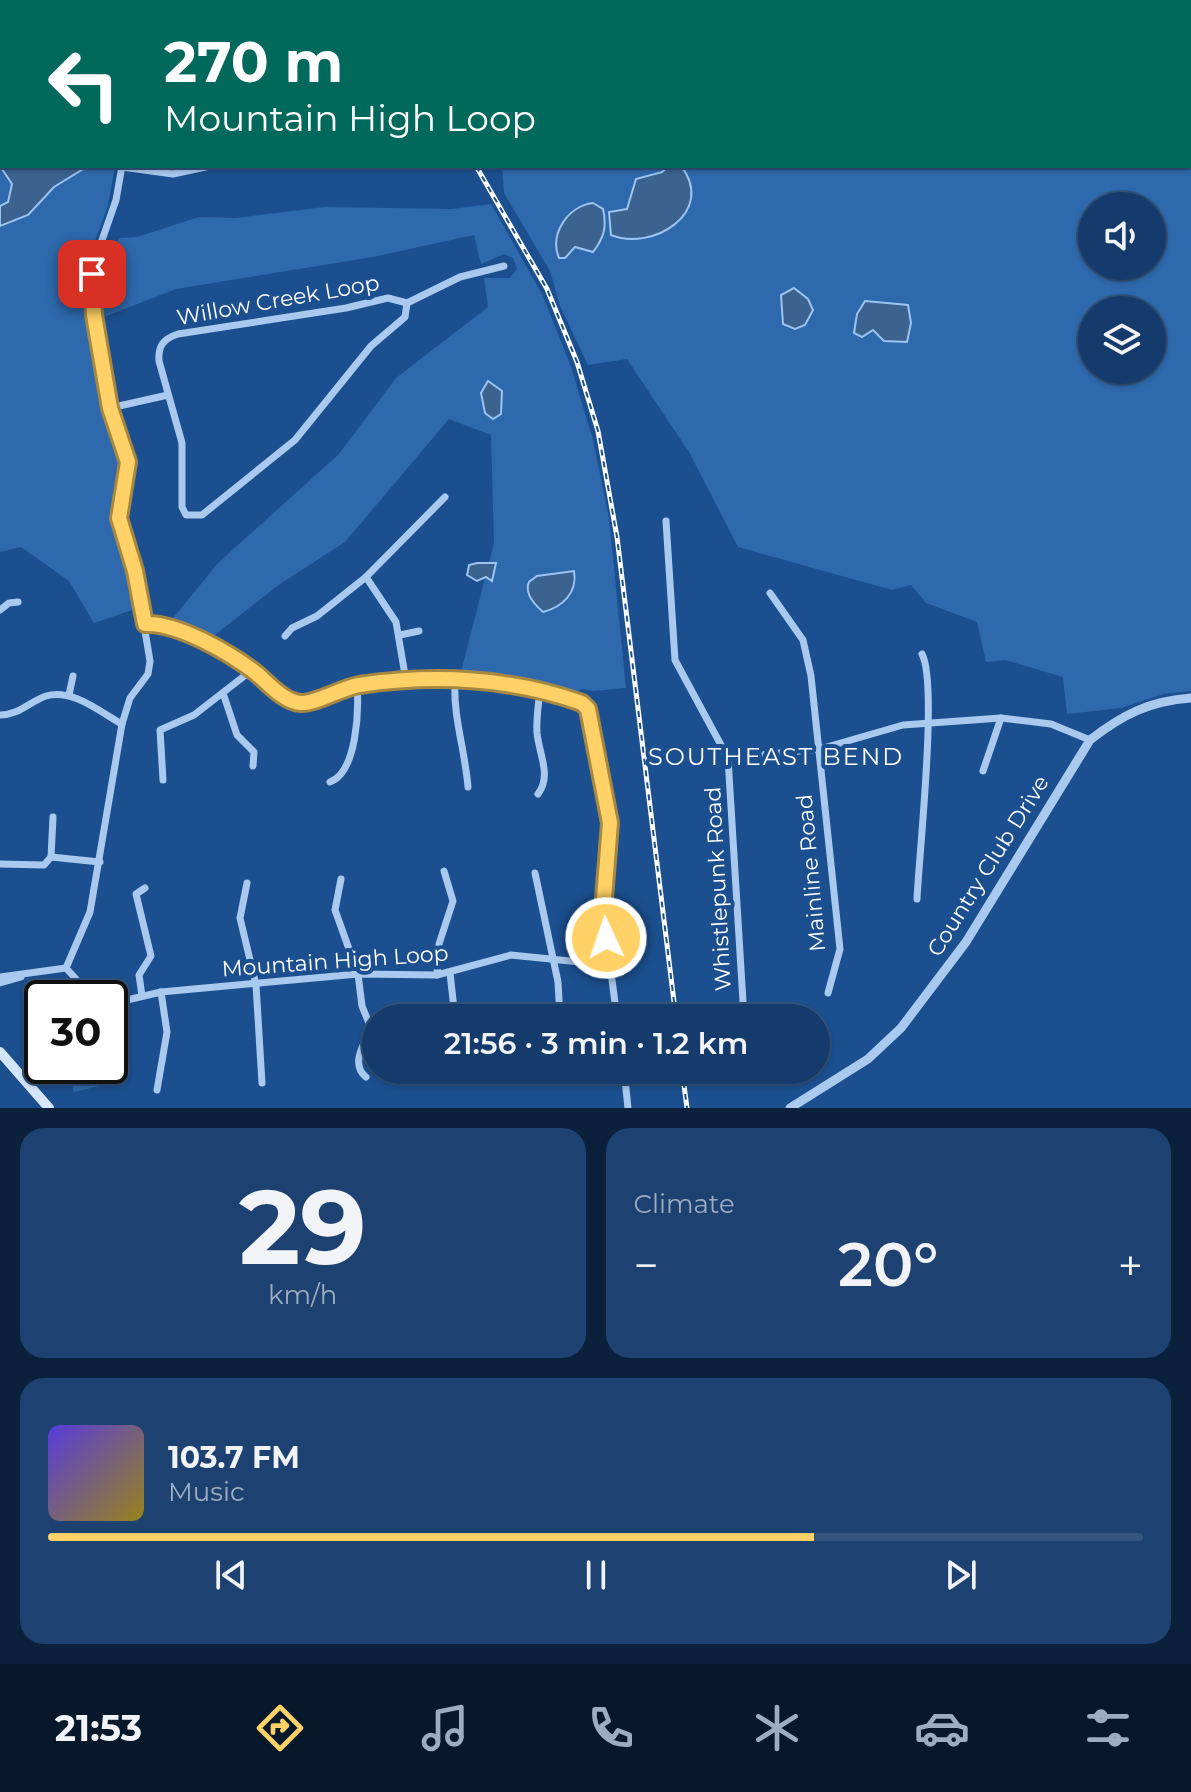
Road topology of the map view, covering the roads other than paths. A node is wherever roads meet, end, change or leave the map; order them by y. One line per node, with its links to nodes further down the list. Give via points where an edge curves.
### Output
1 (122, 168): 7 (street, via 92,274)
2 (135, 168): 3 (street, via 173,174)
3 (201, 168)
4 (504, 266): 5 (street, Willow Creek Loop, via 460,277)
5 (407, 303): 6 (street, Willow Creek Loop, via 388,298 172,336 158,351); 6 (street, Willow Creek Loop, via 405,317 371,346 295,440 196,517 186,515 182,507 182,443)
6 (168, 395): 7 (street)
7 (110, 408): 14 (street, via 128,462 119,518)
8 (445, 497): 10 (street)
9 (666, 521): 36 (street, via 675,660)
10 (366, 577): 16 (street); 17 (street)
11 (770, 593): 35 (street, Mainline Road, via 803,640)
12 (18, 602): 13 (street)
13 (0, 610)
14 (145, 624): 21 (street, via 178,629); 33 (street, via 148,674 130,698)
15 (419, 631): 16 (street)
16 (400, 635): 18 (street)
17 (285, 636)
18 (402, 648): 19 (street); 23 (street)
19 (392, 649)
20 (922, 654): 32 (street, via 928,670)
21 (252, 670): 25 (street, via 291,701 304,704); 27 (street)
22 (73, 676): 28 (street)
23 (406, 681): 24 (street); 25 (street)
24 (455, 681): 26 (street); 41 (street, via 454,710)
25 (357, 685): 40 (street, via 360,716 344,772)
26 (540, 688): 42 (street, via 537,733 545,786); 54 (street, via 588,709 610,823 603,911)
27 (223, 693): 37 (street, via 237,735 254,752); 39 (street, via 194,715 160,730)
28 (69, 695): 30 (street, via 47,696 13,715); 33 (street)
29 (1191, 698): 34 (street, Country Club Drive, via 1139,707)
30 (0, 715)
31 (1001, 718): 32 (street); 34 (street, via 1051,724); 38 (street)
32 (929, 723): 35 (street, via 903,725); 52 (street)
33 (122, 724): 45 (street)
34 (1090, 740): 81 (street, Country Club Drive, via 973,932 901,1028 868,1059)
35 (820, 749): 36 (street); 65 (street, Mainline Road, via 840,949)
36 (728, 758): 72 (street, Whistlepunk Road)
37 (253, 766)
38 (983, 771)
39 (163, 780)
40 (330, 782)
41 (468, 787)
42 (538, 794)
43 (53, 817): 44 (street)
44 (51, 857): 45 (street); 46 (street, via 44,865)
45 (100, 862): 55 (street, via 90,912)
46 (0, 864)
47 (444, 871): 59 (street, via 453,901 439,944)
48 (535, 873): 53 (street)
49 (341, 879): 58 (street, via 335,910)
50 (247, 883): 63 (street, via 240,918)
51 (145, 888): 66 (street, via 136,894 151,956 139,975)
52 (917, 899)
53 (553, 959): 54 (street, Mountain High Loop); 56 (street, Mountain High Loop, via 511,955); 70 (street)
54 (609, 965): 71 (street)
55 (66, 968): 57 (street); 61 (street)
56 (450, 973): 59 (street, Mountain High Loop); 69 (street)
57 (31, 974): 60 (street); 62 (street)
58 (358, 974): 59 (street, Mountain High Loop); 63 (street, Mountain High Loop); 68 (street)
59 (437, 975)
60 (0, 977)
61 (77, 980)
62 (0, 983)
63 (256, 985): 64 (street, Mountain High Loop); 76 (street)
64 (161, 992): 66 (street, Mountain High Loop); 78 (street, via 167,1032)
65 (828, 993)
66 (142, 996): 67 (street, Mountain High Loop)
67 (128, 1000)
68 (363, 1004)
69 (453, 1004)
70 (558, 1004)
71 (615, 1004)
72 (743, 1004)
73 (362, 1049): 75 (street)
74 (0, 1052): 79 (main road)
75 (362, 1072)
76 (262, 1083)
77 (625, 1084): 80 (street)
78 (157, 1090)
79 (49, 1108)
80 (628, 1108)
81 (790, 1108)

